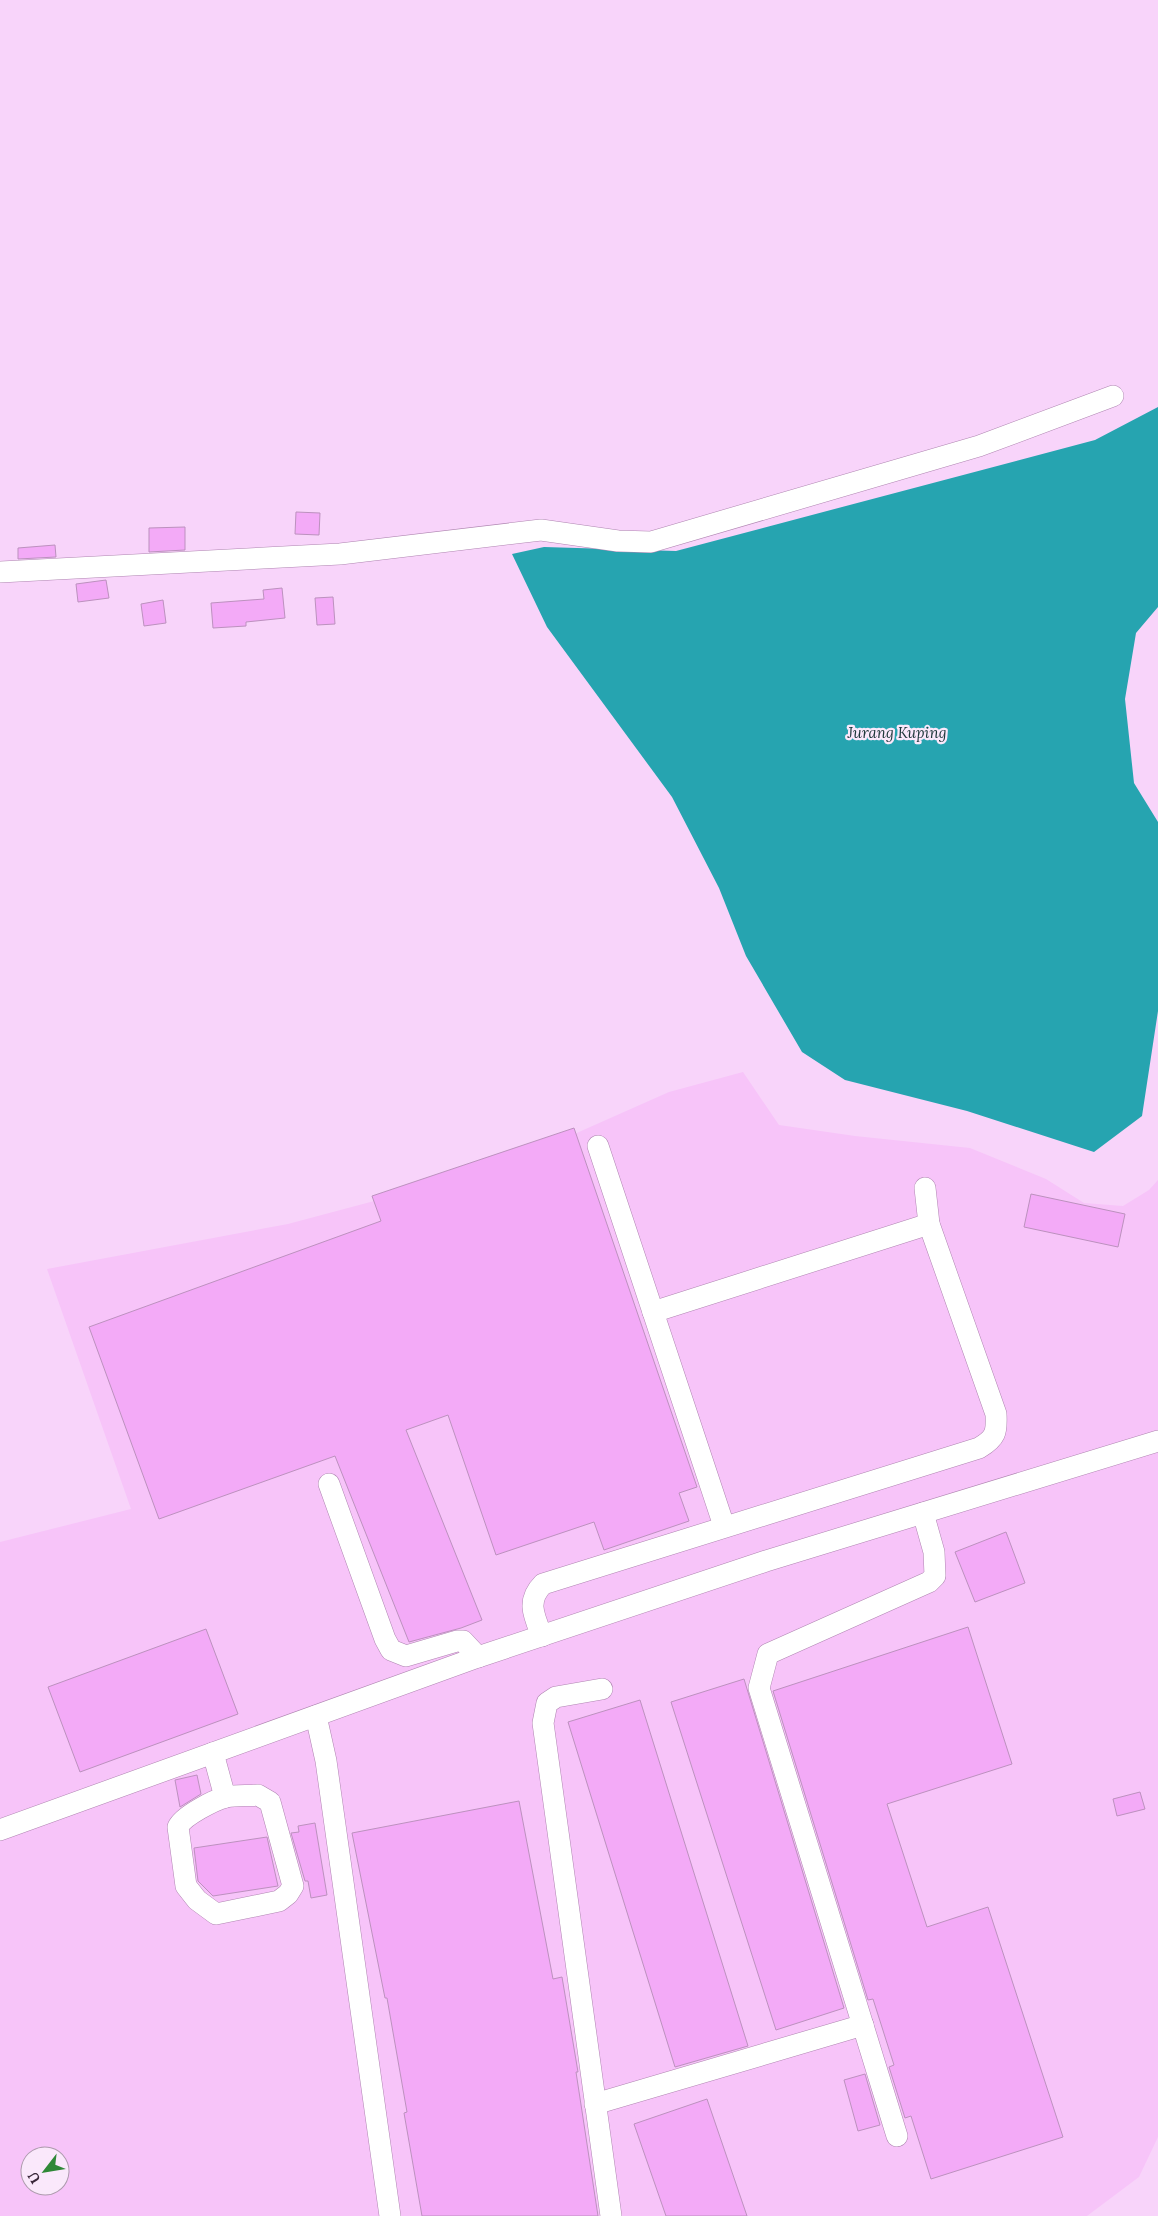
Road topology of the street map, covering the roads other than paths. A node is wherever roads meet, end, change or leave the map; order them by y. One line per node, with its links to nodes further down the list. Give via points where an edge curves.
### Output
1 (1113, 396): 2 (street, via 979,446 651,542 618,541 541,530 340,554)
2 (0, 572)
3 (598, 1146): 6 (street)
4 (925, 1188): 5 (street)
5 (929, 1224): 6 (street); 10 (street, via 996,1414 997,1429 991,1441 980,1448)
6 (653, 1312): 10 (street)
7 (1158, 1441): 9 (street)
8 (329, 1484): 12 (street, via 385,1639 392,1650 406,1656 463,1641)
9 (923, 1513): 11 (street, via 766,1561); 18 (street, via 934,1552 935,1576 929,1582 768,1654 759,1688)
10 (724, 1526): 11 (street, via 543,1584 535,1592 532,1610)
11 (542, 1636): 12 (street)
12 (478, 1657): 14 (street)
13 (602, 1689): 19 (street, via 556,1697 547,1703 543,1723)
14 (316, 1716): 15 (street); 21 (street, via 326,1762)
15 (213, 1753): 16 (street); 17 (street)
16 (225, 1797): 16 (street, via 258,1795 270,1802 293,1886 279,1900 216,1914 186,1886 178,1827 190,1815)
17 (0, 1830)
18 (863, 2025): 19 (street); 20 (street)
19 (595, 2104): 22 (street)
20 (897, 2136)
21 (390, 2216)
22 (611, 2216)

